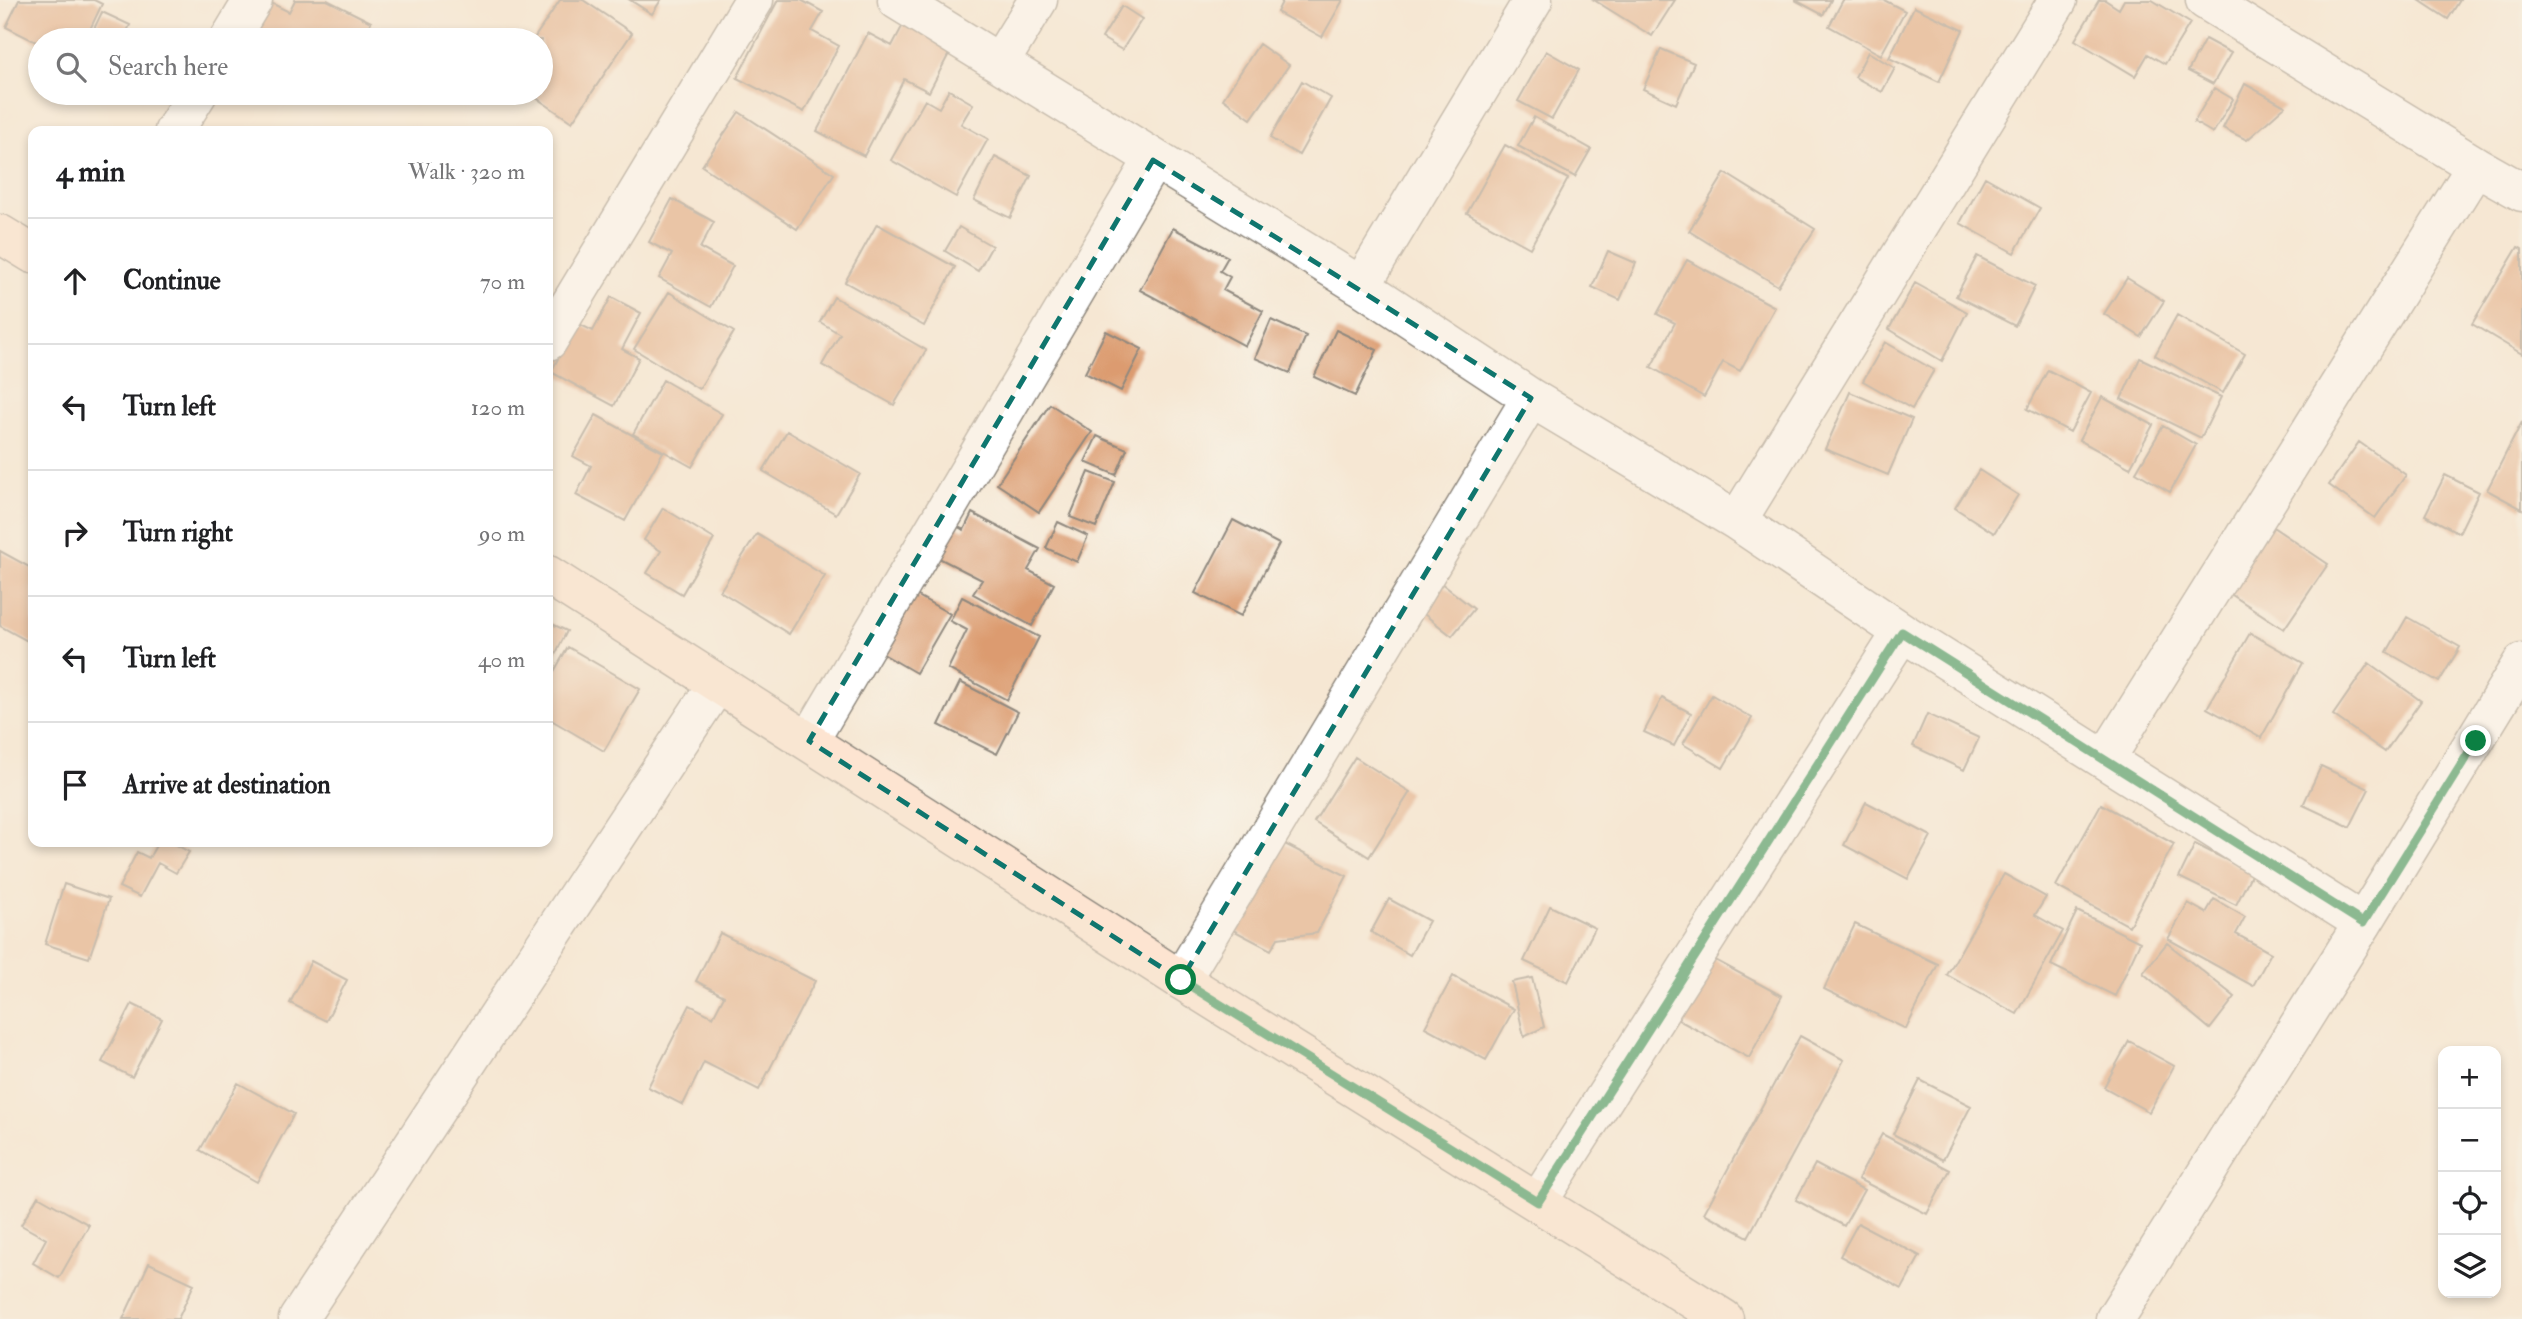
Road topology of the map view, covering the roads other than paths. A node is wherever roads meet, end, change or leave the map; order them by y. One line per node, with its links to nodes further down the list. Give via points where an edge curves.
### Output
1 (253, 0): 8 (street)
2 (754, 0): 18 (street)
3 (897, 0): 9 (street)
4 (1038, 0): 9 (street)
5 (1533, 0): 17 (street)
6 (2059, 0): 20 (street)
7 (2205, 0): 13 (street)
8 (236, 28)
9 (1000, 62): 12 (street)
10 (190, 105): 11 (street)
11 (177, 126)
12 (1153, 160): 17 (street); 25 (street)
13 (2476, 166): 14 (street); 26 (street)
14 (2522, 192)
15 (0, 233): 16 (main road)
16 (28, 251)
17 (1361, 286): 19 (street)
18 (553, 333)
19 (1531, 398): 20 (street); 28 (street)
20 (1737, 521): 22 (street)
21 (553, 578): 24 (main road)
22 (1902, 632): 26 (street); 29 (street)
23 (2522, 663): 27 (street)
24 (718, 684): 25 (main road); 30 (street)
25 (809, 741): 28 (main road)
26 (2105, 760): 27 (street)
27 (2363, 923): 32 (street)
28 (1181, 980): 29 (main road)
29 (1538, 1202): 31 (main road)
30 (298, 1319)
31 (1724, 1319)
32 (2115, 1319)

